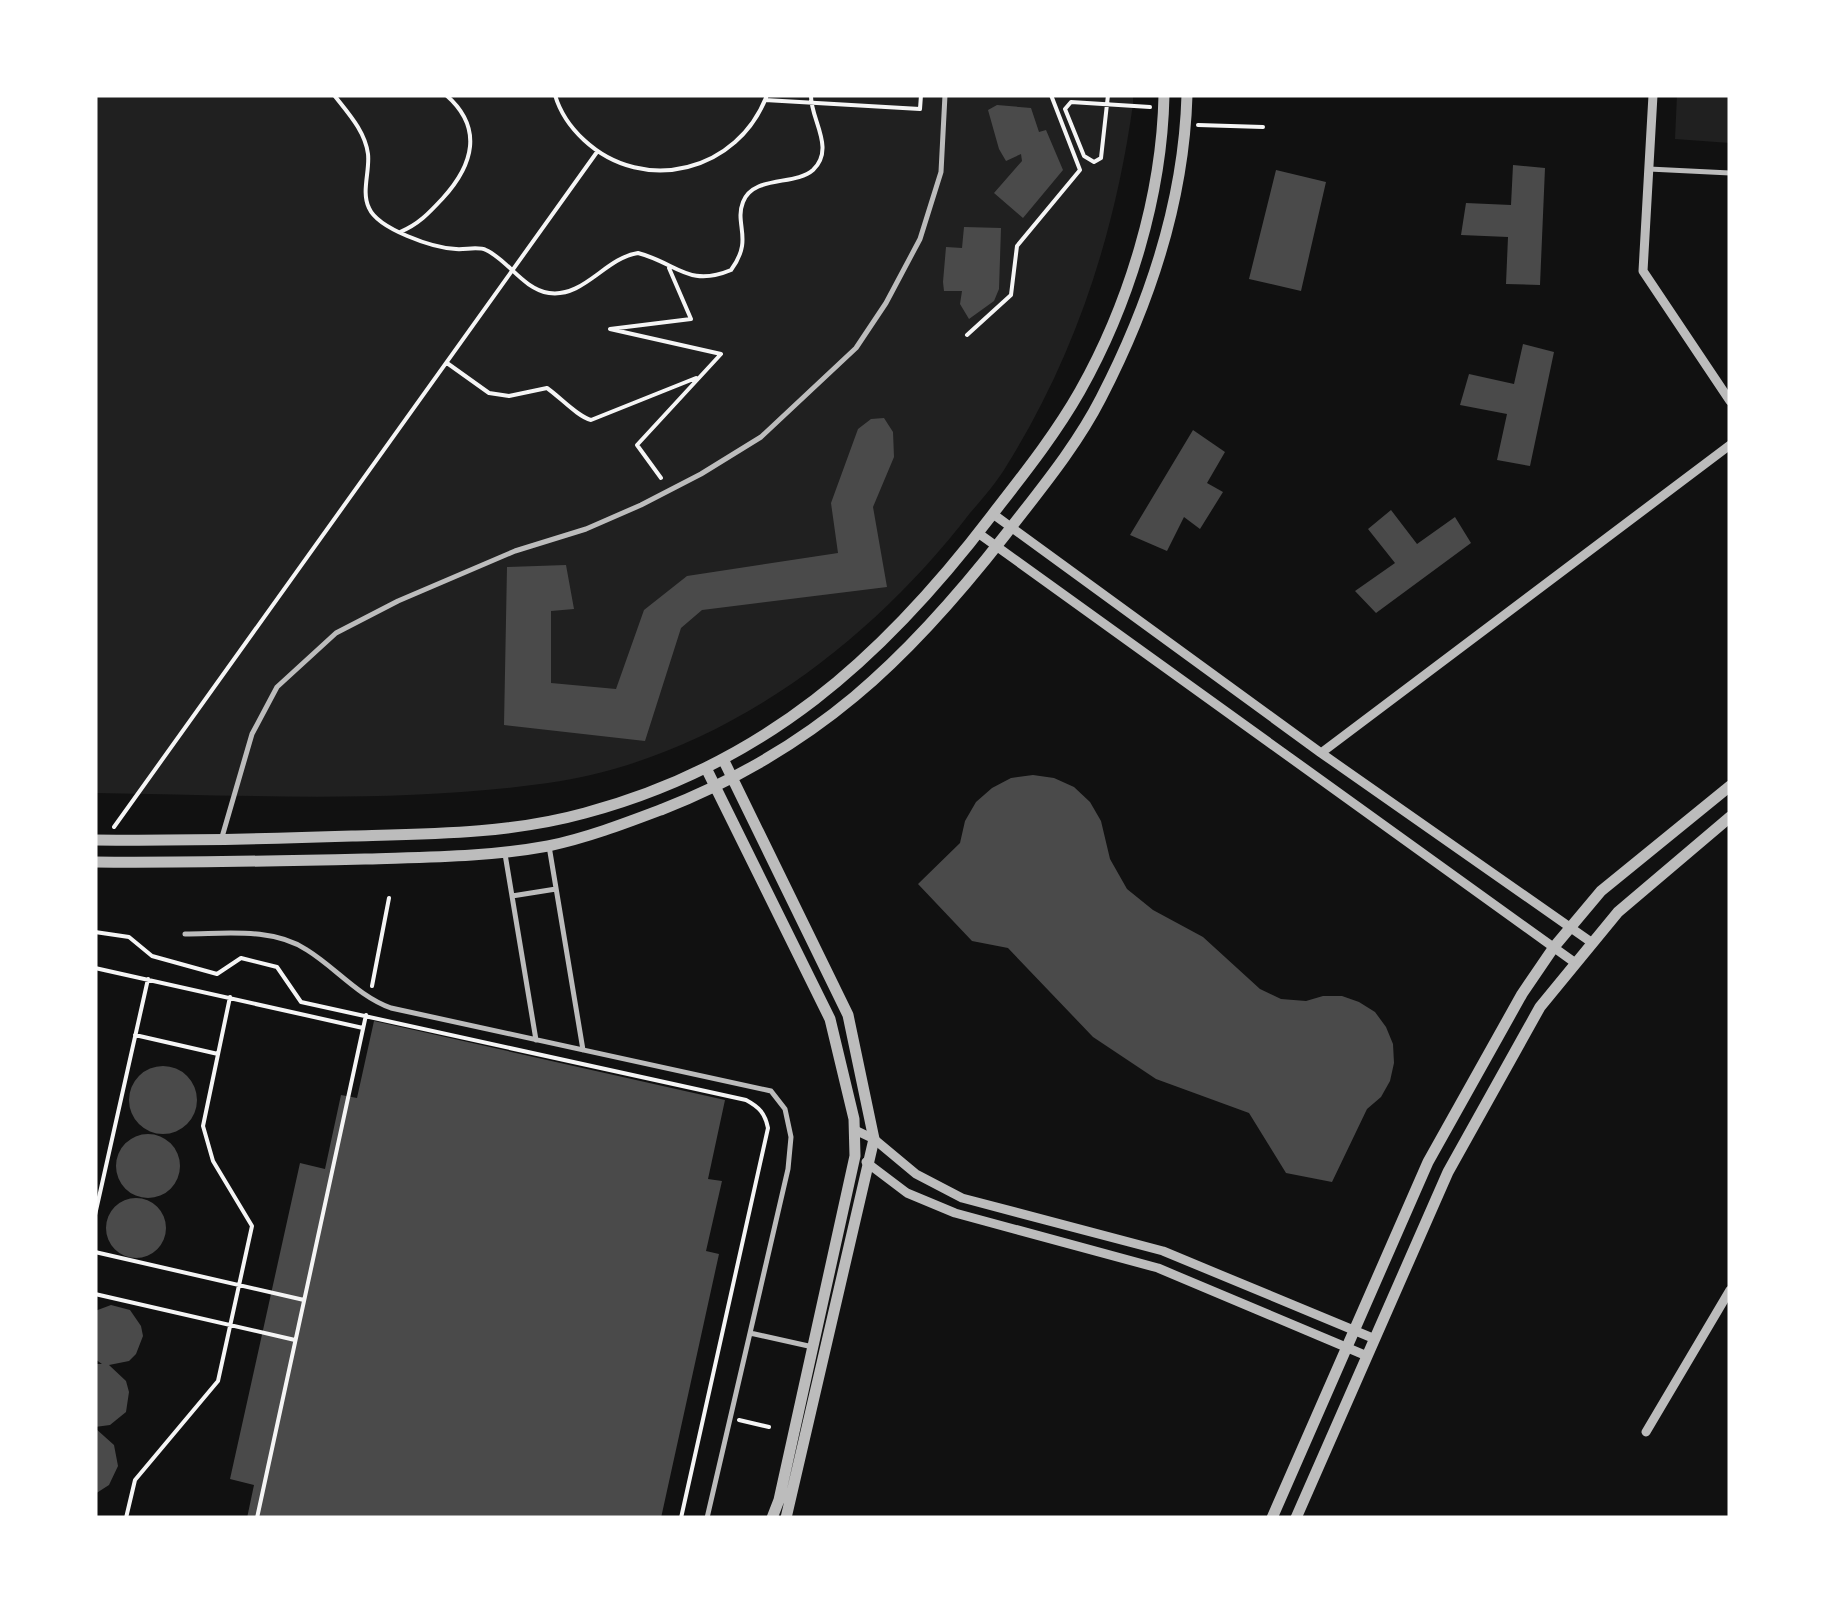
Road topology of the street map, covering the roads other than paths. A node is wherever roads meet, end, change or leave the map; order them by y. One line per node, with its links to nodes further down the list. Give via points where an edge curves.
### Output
1 (946, 95): 21 (lane, via 941,172 920,238 856,348 761,437 701,474 336,633 276,687 252,734)
2 (1164, 95): 9 (street, via 1156,170 1128,280 1080,390)
3 (1187, 95): 10 (street, via 1178,174 1150,288 1100,401)
4 (1653, 95): 5 (street)
5 (1649, 169): 6 (lane); 7 (street, via 1643,270)
6 (1730, 173)
7 (1730, 400)
8 (1730, 445): 13 (street)
9 (993, 514): 10 (street); 11 (street)
10 (1011, 527): 12 (street); 13 (street)
11 (978, 533): 12 (street); 14 (street, via 862,663 814,702)
12 (996, 546): 16 (street, via 927,631 878,678 827,721); 30 (street)
13 (1321, 753): 27 (street)
14 (722, 759): 15 (street); 16 (street)
15 (706, 768): 18 (street); 21 (street, via 541,824 454,834)
16 (732, 778): 18 (street); 35 (street, via 848,1015)
17 (1730, 786): 27 (street, via 1602,891)
18 (716, 788): 22 (street); 34 (street, via 830,1019)
19 (1730, 817): 29 (street)
20 (100, 840): 21 (street)
21 (221, 840)
22 (549, 846): 23 (street); 25 (lane)
23 (505, 851): 24 (street); 26 (lane)
24 (95, 862)
25 (556, 889): 26 (lane); 33 (lane)
26 (512, 896): 32 (lane)
27 (1570, 928): 29 (street); 30 (street)
28 (185, 934): 32 (lane, via 249,933 291,941 390,1008)
29 (1590, 942): 31 (street)
30 (1554, 947): 31 (street); 39 (street, via 1428,1162)
31 (1574, 962): 41 (street, via 1540,1007 1448,1172)
32 (536, 1040): 33 (lane)
33 (583, 1050): 40 (lane, via 779,1097 790,1121 788,1169)
34 (855, 1130): 35 (street); 36 (street)
35 (874, 1139): 37 (street); 39 (street, via 916,1174 962,1198 1164,1252)
36 (855, 1156): 37 (street); 42 (street)
37 (870, 1164): 43 (street, via 906,1193 955,1213 1158,1268); 44 (street)
38 (1730, 1290): 46 (street)
39 (1354, 1330): 41 (street); 43 (street)
40 (750, 1333): 42 (lane); 47 (lane)
41 (1375, 1339): 45 (street)
42 (812, 1347): 44 (lane); 48 (street)
43 (1346, 1348): 45 (street); 50 (street)
44 (826, 1350): 49 (street)
45 (1367, 1356): 51 (street)
46 (1646, 1432)
47 (708, 1518)
48 (772, 1518)
49 (786, 1518)
50 (1272, 1518)
51 (1296, 1518)

